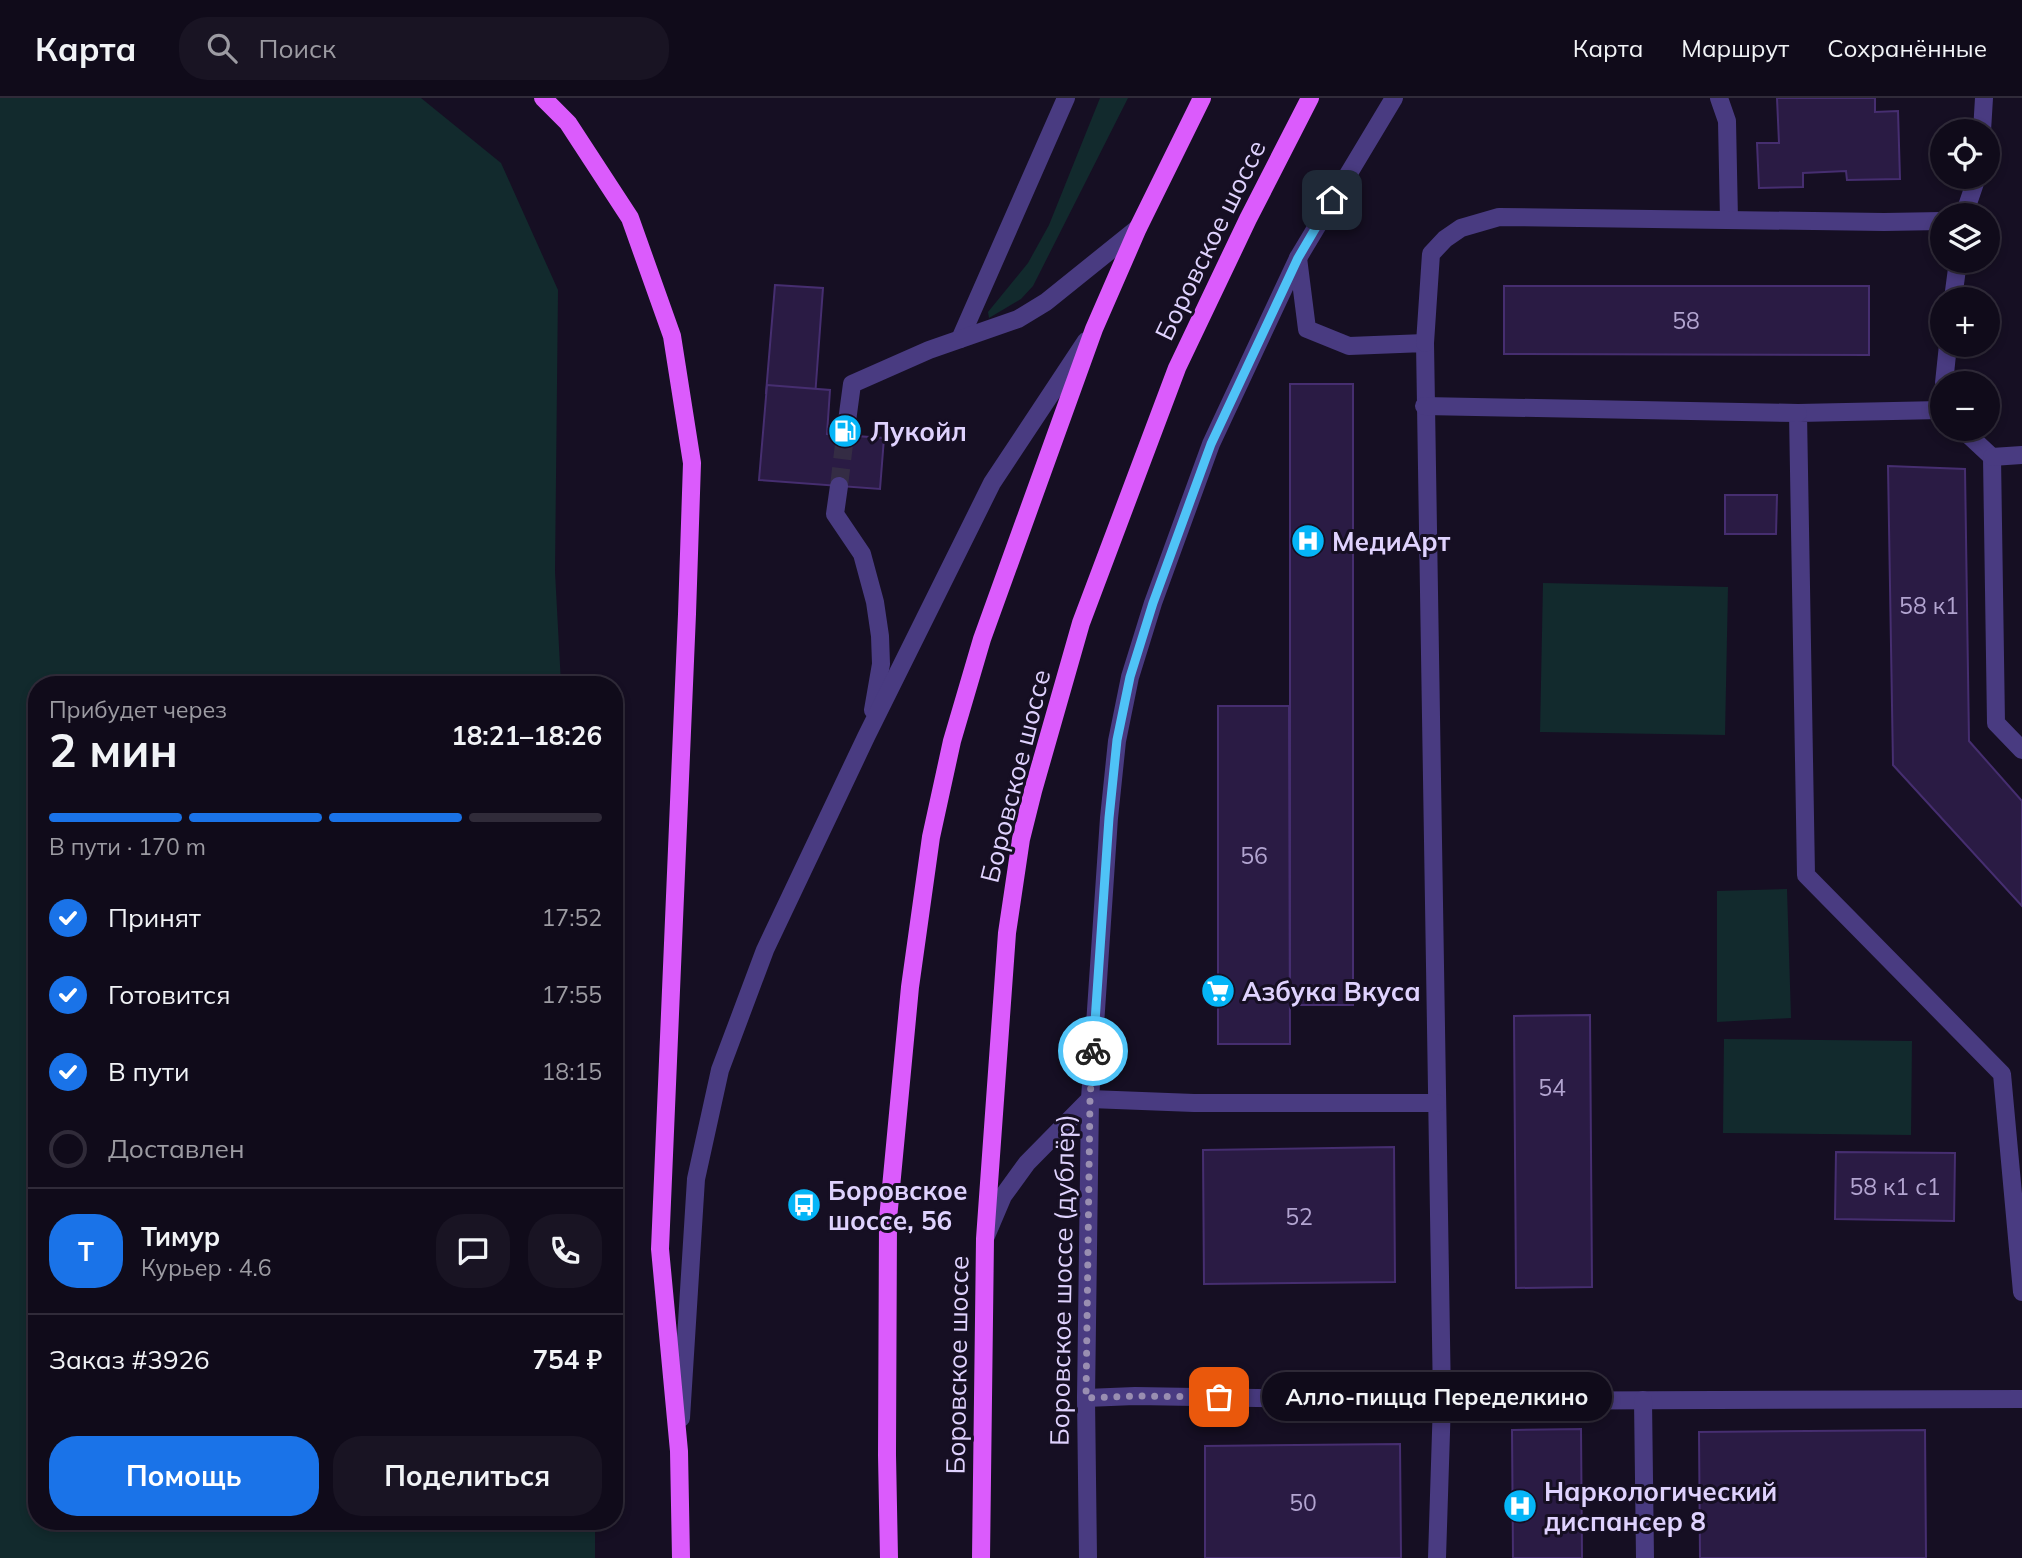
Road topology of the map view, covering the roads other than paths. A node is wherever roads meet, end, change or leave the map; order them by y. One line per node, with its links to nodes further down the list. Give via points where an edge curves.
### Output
1 (543, 98): 34 (main road, via 568,123 630,218 672,336 692,463 660,1249)
2 (1066, 98): 14 (street)
3 (1202, 98): 11 (main road)
4 (1310, 98): 28 (main road, Боровское шоссе, via 1177,368 1081,622 1033,790 1007,933)
5 (1394, 98): 12 (street, Боровское шоссе (дублёр))
6 (1719, 98): 9 (street, via 1727,121)
7 (1984, 98): 8 (street)
8 (1983, 119)
9 (1729, 220): 10 (street); 15 (street, via 1499,217 1461,229 1431,254)
10 (1930, 221)
11 (1139, 228): 13 (main road); 14 (street, via 1018,319)
12 (1298, 258): 15 (street, via 1307,329 1349,346); 26 (street, Боровское шоссе (дублёр), via 1211,444 1130,677 1117,740 1109,818)
13 (1094, 329): 24 (street, via 992,483); 36 (main road, via 982,639 952,741 929,850 910,987 888,1220)
14 (960, 339): 19 (street, via 852,384)
15 (1425, 343): 16 (street)
16 (1424, 406): 18 (street); 27 (street)
17 (1930, 408): 18 (street)
18 (1798, 413): 29 (street, via 1806,875 2002,1074)
19 (845, 436)
20 (1975, 441): 22 (street)
21 (2022, 455): 22 (street)
22 (1992, 457): 25 (street, via 1996,723)
23 (839, 486): 24 (street, via 835,514 862,554 880,636 881,664)
24 (866, 737): 34 (street, via 765,950 719,1070 696,1179)
25 (2022, 750)
26 (1090, 1099): 27 (street); 28 (street, via 1027,1163 1003,1196); 30 (street, Боровское шоссе (дублёр))
27 (1437, 1103): 33 (street)
28 (985, 1239): 37 (main road, Боровское шоссе)
29 (2022, 1292)
30 (1086, 1398): 33 (street); 38 (street, Боровское шоссе (дублёр))
31 (2022, 1398): 32 (street)
32 (1643, 1400): 33 (street); 40 (street)
33 (1442, 1401): 39 (street)
34 (679, 1451): 35 (main road)
35 (681, 1558)
36 (889, 1558)
37 (981, 1558)
38 (1088, 1558)
39 (1437, 1558)
40 (1645, 1558)

